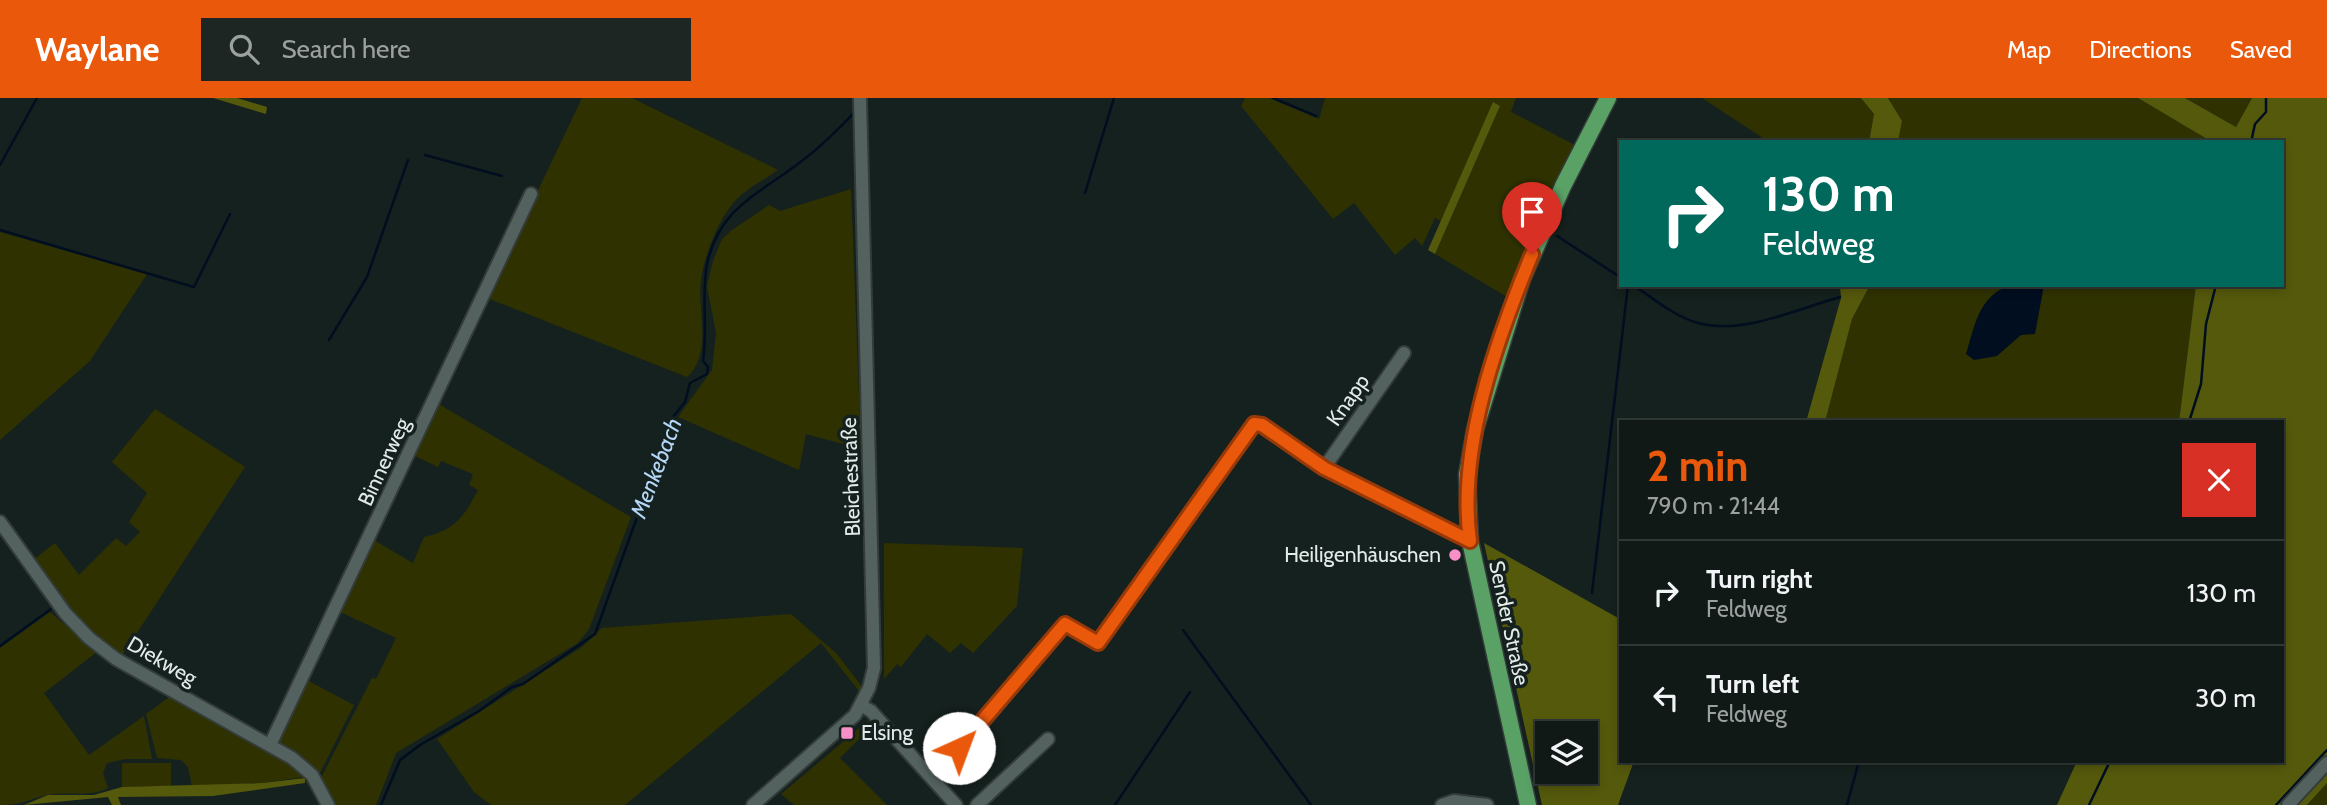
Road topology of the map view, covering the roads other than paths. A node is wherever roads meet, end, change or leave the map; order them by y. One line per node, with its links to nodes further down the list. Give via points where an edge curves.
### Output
1 (860, 98): 8 (street, Bleichestraße, via 876,650)
2 (1608, 98): 7 (main road, Sender Straße, via 1543,228 1503,332 1467,475)
3 (531, 194): 10 (street, Binnerweg)
4 (1404, 353): 5 (street, Knapp)
5 (1324, 468): 7 (street); 12 (street, via 1254,424 1098,643 1065,624 978,729)
6 (0, 522): 10 (street, Diekweg, via 65,613 89,638 116,659)
7 (1470, 541): 19 (main road, Sender Straße)
8 (862, 706): 12 (street); 14 (street, Bleichestraße)
9 (1048, 739): 16 (street)
10 (270, 745): 13 (street, Diekweg, via 312,775)
11 (2327, 763): 20 (street)
12 (929, 774): 15 (street)
13 (328, 805)
14 (753, 805)
15 (957, 805)
16 (977, 805)
17 (1442, 805): 18 (street, via 1454,801)
18 (1487, 805)
19 (1528, 805)
20 (2288, 805)

